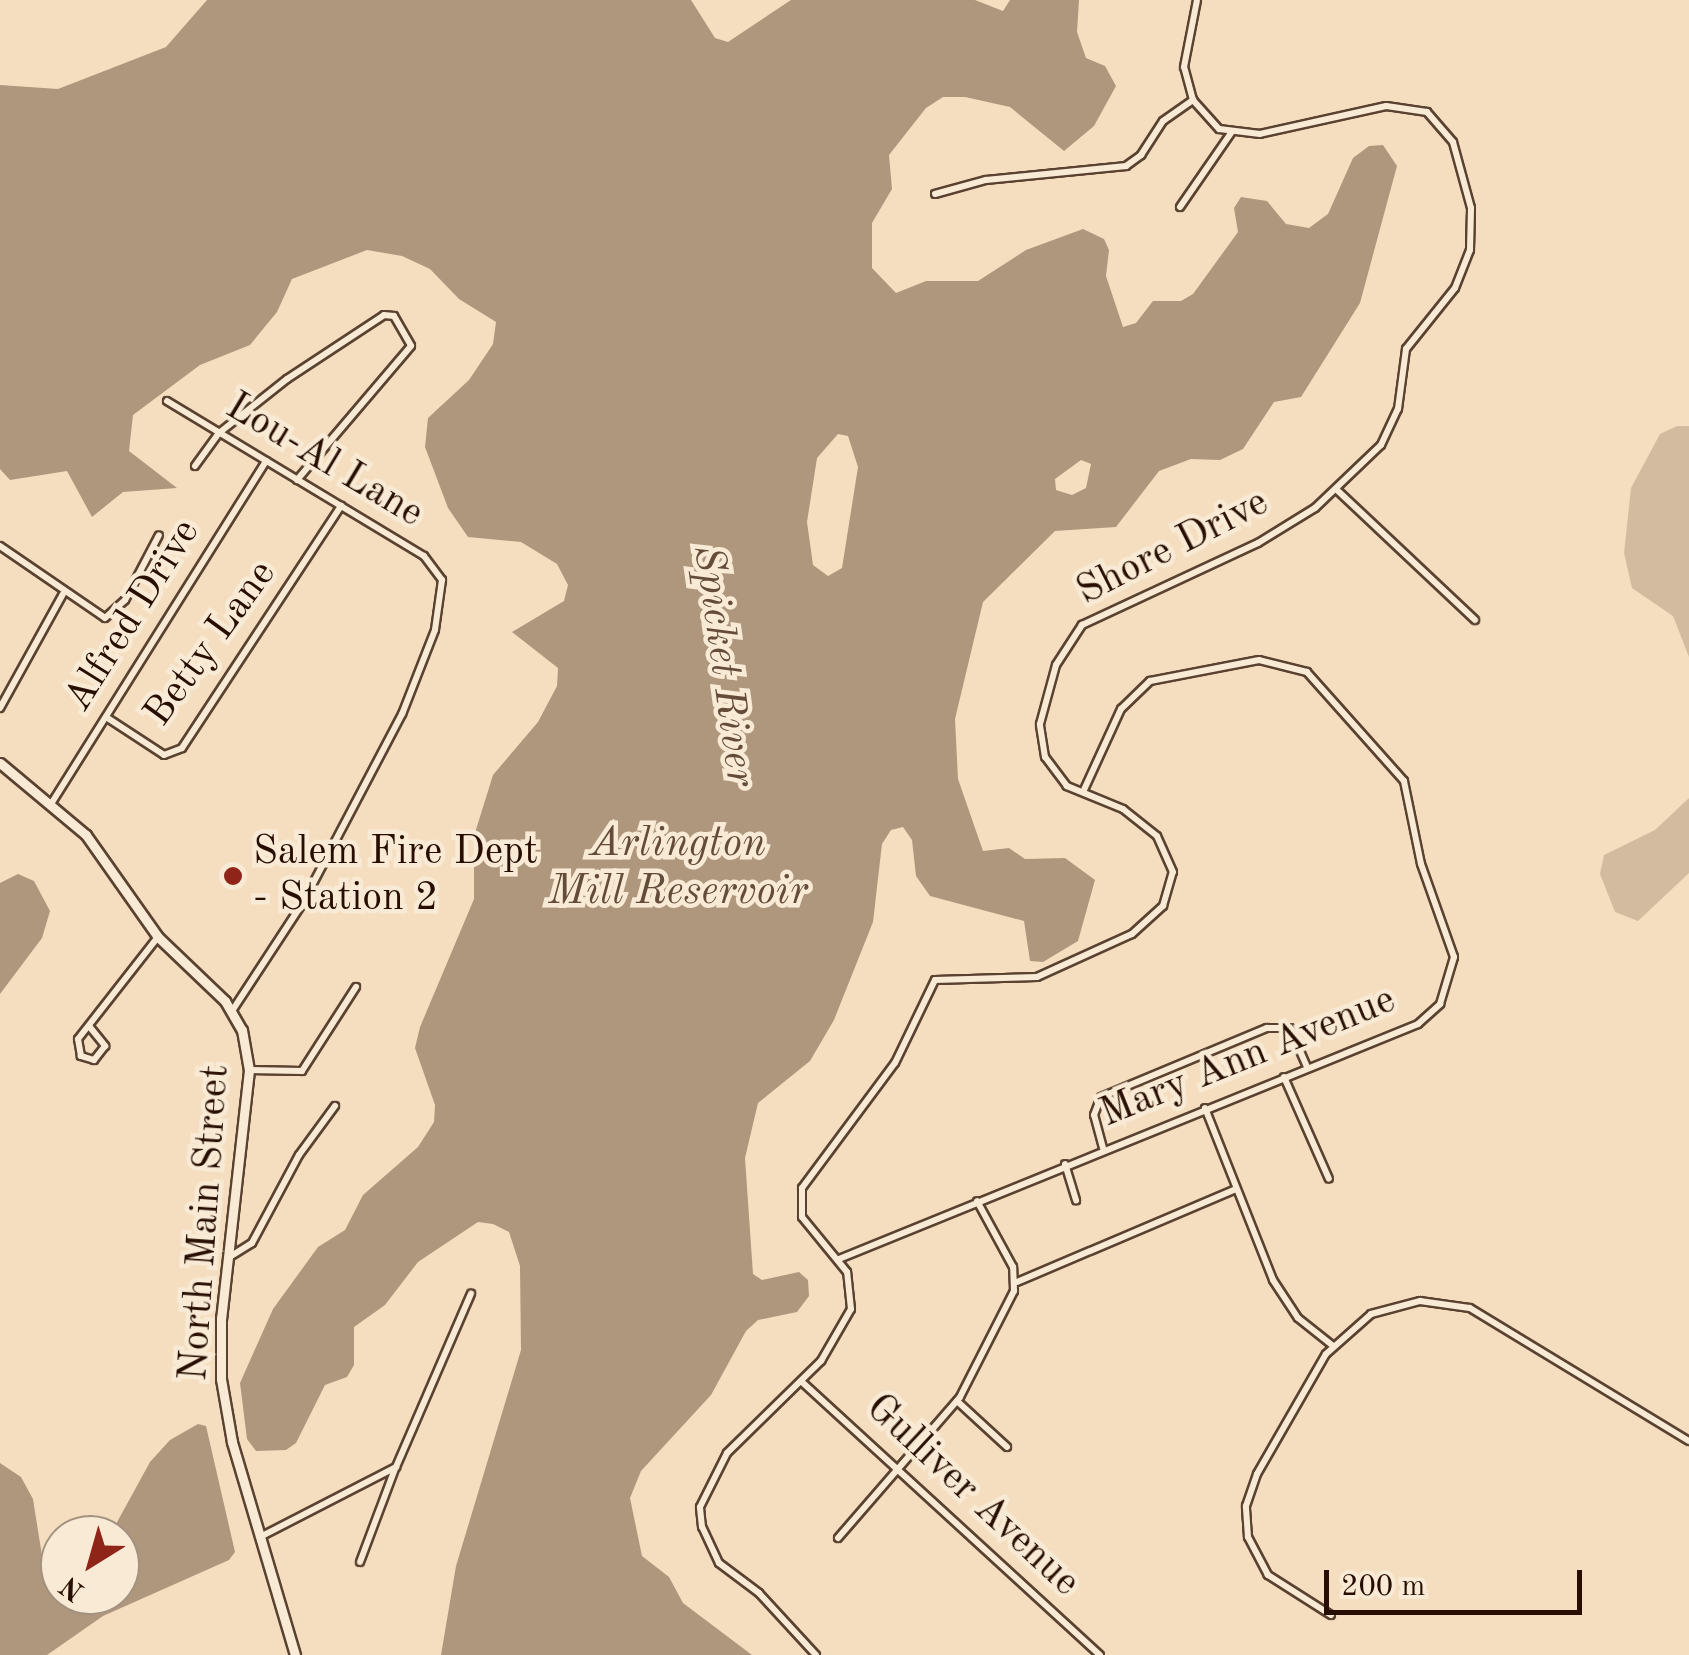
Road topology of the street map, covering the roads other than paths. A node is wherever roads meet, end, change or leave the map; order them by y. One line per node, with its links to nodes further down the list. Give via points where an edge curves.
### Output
1 (1197, 0): 2 (street, via 1184,67)
2 (1194, 100): 3 (street); 4 (street, via 1163,121 1126,166 986,180)
3 (1231, 133): 5 (street); 11 (street, Shore Drive, via 1260,134 1366,108 1406,106 1426,112 1454,142 1470,208 1465,270 1406,350 1392,428)
4 (935, 194)
5 (1180, 206)
6 (167, 401): 7 (street, Lou-Al Lane)
7 (219, 432): 8 (street, Lou-Al Lane); 9 (street); 10 (street, via 286,379 384,315 394,316 411,346)
8 (266, 461): 10 (street, Lou-Al Lane); 18 (street, Alfred Drive)
9 (195, 466)
10 (297, 480): 12 (street, Lou-Al Lane)
11 (1336, 489): 16 (street); 20 (street, Shore Drive, via 1258,543 1075,632 1049,682 1040,736 1052,772)
12 (340, 506): 18 (street, Betty Lane, via 182,748 164,755); 24 (street, Lou-Al Lane, via 424,556 442,580 426,659 304,901)
13 (159, 534): 15 (street, via 112,617 94,616)
14 (0, 546): 15 (street)
15 (63, 594): 17 (street)
16 (1475, 620)
17 (0, 708)
18 (106, 717): 21 (street, Alfred Drive)
19 (0, 763): 21 (street, North Main Street)
20 (1083, 792): 26 (street, Mary Ann Avenue, via 1133,693 1164,676 1224,663 1281,662 1308,672 1394,764 1451,946 1452,976 1428,1019); 38 (street, Shore Drive, via 1133,814 1157,836 1172,872 1169,896 1132,934 1037,977 950,975 930,985 895,1063 802,1188 802,1217)
21 (51, 804): 22 (street, North Main Street, via 107,858)
22 (158, 937): 24 (street, North Main Street); 25 (street)
23 (356, 986): 27 (street, via 302,1071)
24 (232, 1011): 27 (street, North Main Street)
25 (88, 1026): 25 (street, via 77,1048 94,1060 106,1046)
26 (1308, 1068): 28 (street, Mary Ann Avenue); 31 (street, via 1290,1028 1277,1025 1096,1102)
27 (249, 1070): 37 (street, North Main Street)
28 (1284, 1077): 30 (street, Mary Ann Avenue); 33 (street)
29 (335, 1106): 37 (street, via 299,1155 252,1243)
30 (1205, 1108): 31 (street, Mary Ann Avenue); 34 (street)
31 (1103, 1148): 32 (street, Mary Ann Avenue)
32 (1064, 1164): 35 (street); 36 (street, Mary Ann Avenue)
33 (1329, 1179)
34 (1236, 1189): 39 (street); 41 (street, via 1285,1302)
35 (1076, 1200)
36 (977, 1201): 38 (street, Mary Ann Avenue); 39 (street)
37 (228, 1258): 48 (street, North Main Street, via 221,1379)
38 (839, 1259): 42 (street, Shore Drive, via 853,1290 850,1309)
39 (1017, 1282): 43 (street)
40 (472, 1294): 46 (street)
41 (1332, 1346): 44 (street, via 1362,1319 1400,1304 1470,1308); 51 (street, via 1257,1474 1245,1514 1250,1544 1268,1575)
42 (802, 1382): 47 (street, Gulliver Avenue); 53 (street, Shore Drive, via 715,1470 700,1507 719,1563 759,1593)
43 (957, 1401): 45 (street); 47 (street)
44 (1689, 1441)
45 (1007, 1446)
46 (396, 1467): 48 (street); 50 (street)
47 (900, 1468): 49 (street); 54 (street, Gulliver Avenue)
48 (260, 1537): 52 (street, North Main Street)
49 (838, 1538)
50 (360, 1562)
51 (1331, 1615)
52 (295, 1655)
53 (816, 1655)
54 (1100, 1655)

